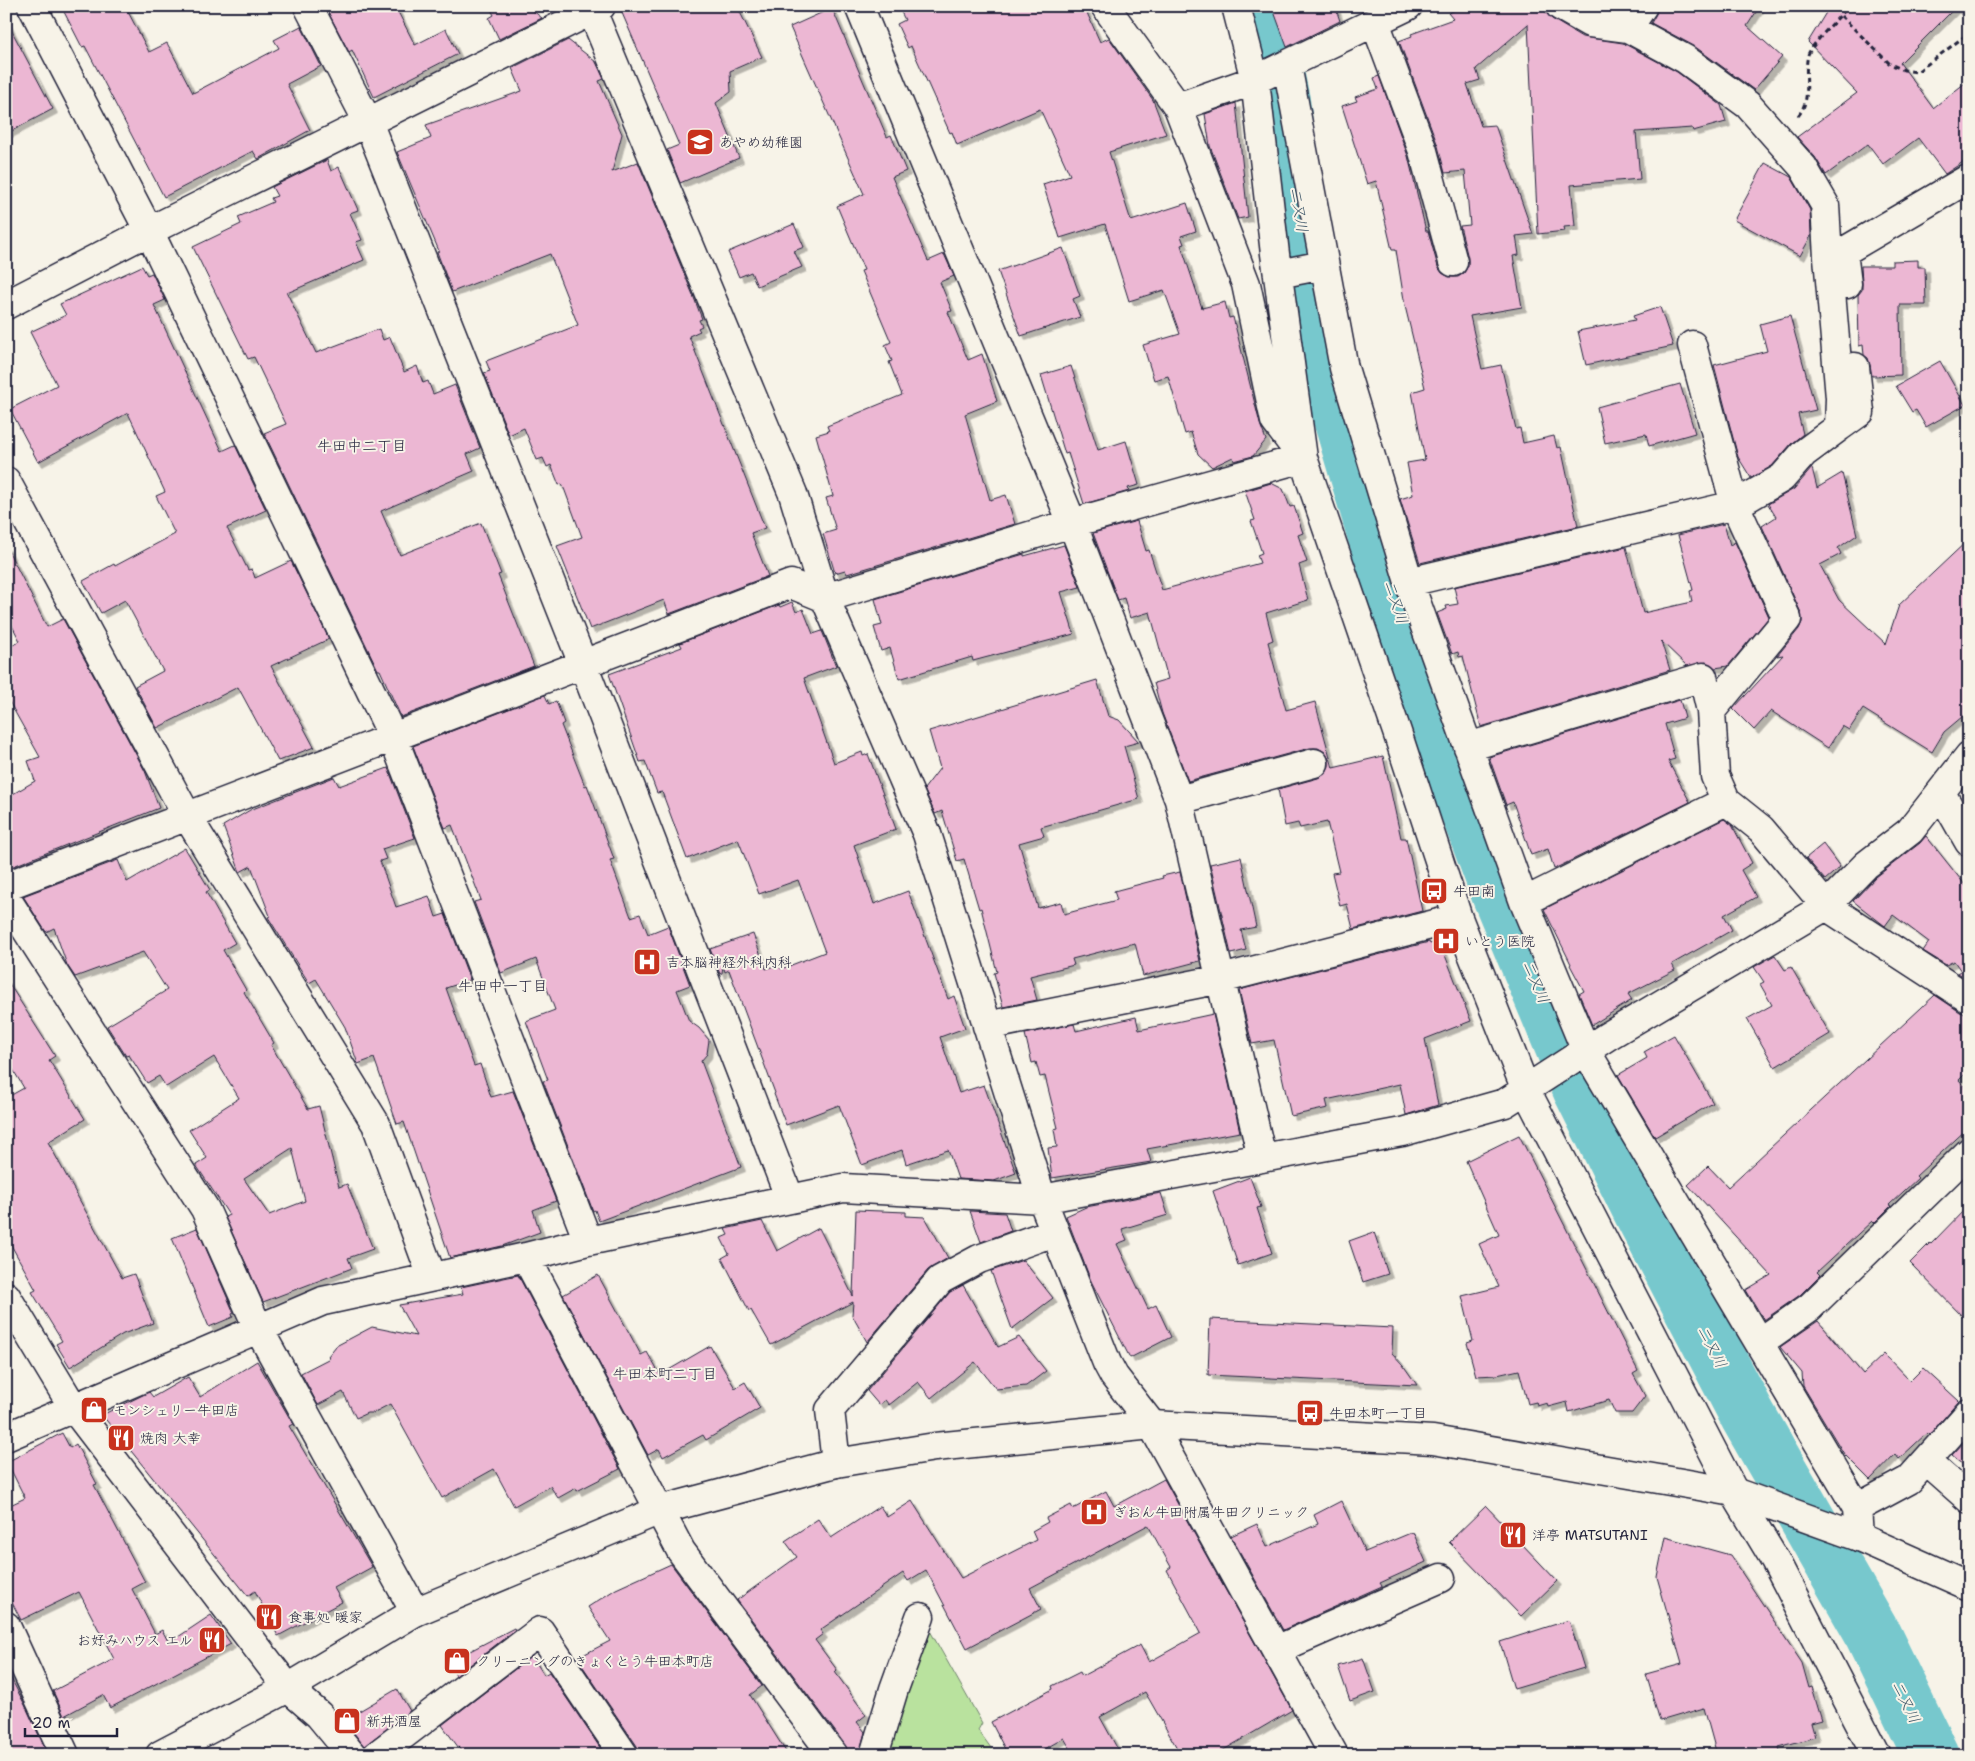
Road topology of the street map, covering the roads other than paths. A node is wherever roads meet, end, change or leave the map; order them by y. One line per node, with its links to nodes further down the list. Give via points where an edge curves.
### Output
1 (32, 6): 16 (street)
2 (308, 6): 14 (street)
3 (859, 6): 26 (street)
4 (1104, 6): 13 (street)
5 (1236, 6): 12 (street)
6 (1408, 6): 10 (street)
7 (1560, 6): 9 (street, via 1590,23)
8 (594, 8): 14 (street); 28 (street, via 793,494)
9 (1635, 17): 22 (street, via 1748,105 1803,167 1826,205 1840,398)
10 (1375, 22): 11 (street); 17 (street, via 1423,151)
11 (1287, 65): 12 (street); 18 (street)
12 (1255, 80): 13 (street); 19 (street)
13 (1178, 108): 23 (street, via 1246,284 1275,421)
14 (368, 122): 16 (street); 29 (street)
15 (1969, 181): 22 (street, via 1843,252 1860,412)
16 (149, 231): 20 (street); 31 (street)
17 (1453, 262)
18 (1324, 265): 19 (street); 27 (street, via 1344,368)
19 (1278, 274): 23 (street)
20 (6, 305)
21 (1692, 345): 25 (street)
22 (1839, 427): 25 (street, via 1804,453 1782,478)
23 (1303, 458): 26 (street); 44 (street)
24 (6, 481): 38 (street)
25 (1735, 505): 27 (street); 30 (street, via 1787,619)
26 (1072, 523): 28 (street); 36 (street)
27 (1409, 582): 32 (street)
28 (825, 598): 29 (street, via 790,584); 47 (street, via 927,834)
29 (583, 664): 31 (street); 52 (street)
30 (1711, 711): 32 (street, via 1703,677); 37 (street, via 1715,776)
31 (393, 737): 38 (street); 55 (street)
32 (1468, 747): 42 (street)
33 (1969, 756): 35 (street)
34 (1314, 762): 36 (street)
35 (1941, 792): 39 (street); 43 (street, via 1910,831 1866,865)
36 (1179, 800): 45 (street)
37 (1726, 801): 42 (street); 43 (street, via 1761,829)
38 (188, 816): 40 (street); 57 (street, via 376,1124)
39 (1969, 842)
40 (6, 886)
41 (6, 898): 59 (street, via 205,1209)
42 (1524, 902): 48 (street)
43 (1826, 906): 46 (street); 48 (street)
44 (1458, 918): 45 (street); 49 (street)
45 (1220, 979): 47 (street); 51 (street)
46 (1969, 999)
47 (987, 1026): 53 (street)
48 (1580, 1055): 49 (street); 60 (street)
49 (1532, 1086): 51 (street, via 1505,1103 1402,1132); 67 (street)
50 (1969, 1152): 60 (street, via 1810,1307)
51 (1262, 1158): 53 (street)
52 (790, 1199): 53 (street, via 843,1188); 55 (street)
53 (1042, 1200): 54 (street)
54 (1054, 1232): 63 (street, via 1107,1363); 66 (street, via 979,1259 940,1280 830,1410)
55 (588, 1241): 56 (street)
56 (526, 1257): 57 (street); 70 (street)
57 (432, 1277): 59 (street, via 323,1301)
58 (6, 1296): 61 (street)
59 (258, 1328): 61 (street); 74 (street)
60 (1759, 1343): 69 (street)
61 (73, 1407): 64 (street); 78 (street)
62 (1969, 1413): 65 (street)
63 (1152, 1425): 66 (street, via 935,1447); 67 (street, via 1433,1440); 77 (street)
64 (6, 1437)
65 (1926, 1461): 68 (street); 69 (street, via 1909,1480)
66 (836, 1463): 70 (street)
67 (1742, 1494): 71 (street); 87 (street)
68 (1969, 1499)
69 (1857, 1508): 71 (street)
70 (660, 1510): 74 (street); 84 (street, via 681,1551)
71 (1849, 1534): 73 (street)
72 (1441, 1578): 77 (street)
73 (1969, 1586)
74 (415, 1612): 78 (street)
75 (920, 1617): 85 (street)
76 (6, 1626): 79 (street)
77 (1276, 1650): 86 (street)
78 (288, 1688): 80 (street); 81 (street, via 318,1715)
79 (65, 1755)
80 (160, 1755)
81 (352, 1755)
82 (377, 1755): 83 (street, via 540,1631)
83 (624, 1755)
84 (833, 1755)
85 (874, 1755)
86 (1334, 1755)
87 (1876, 1755)

